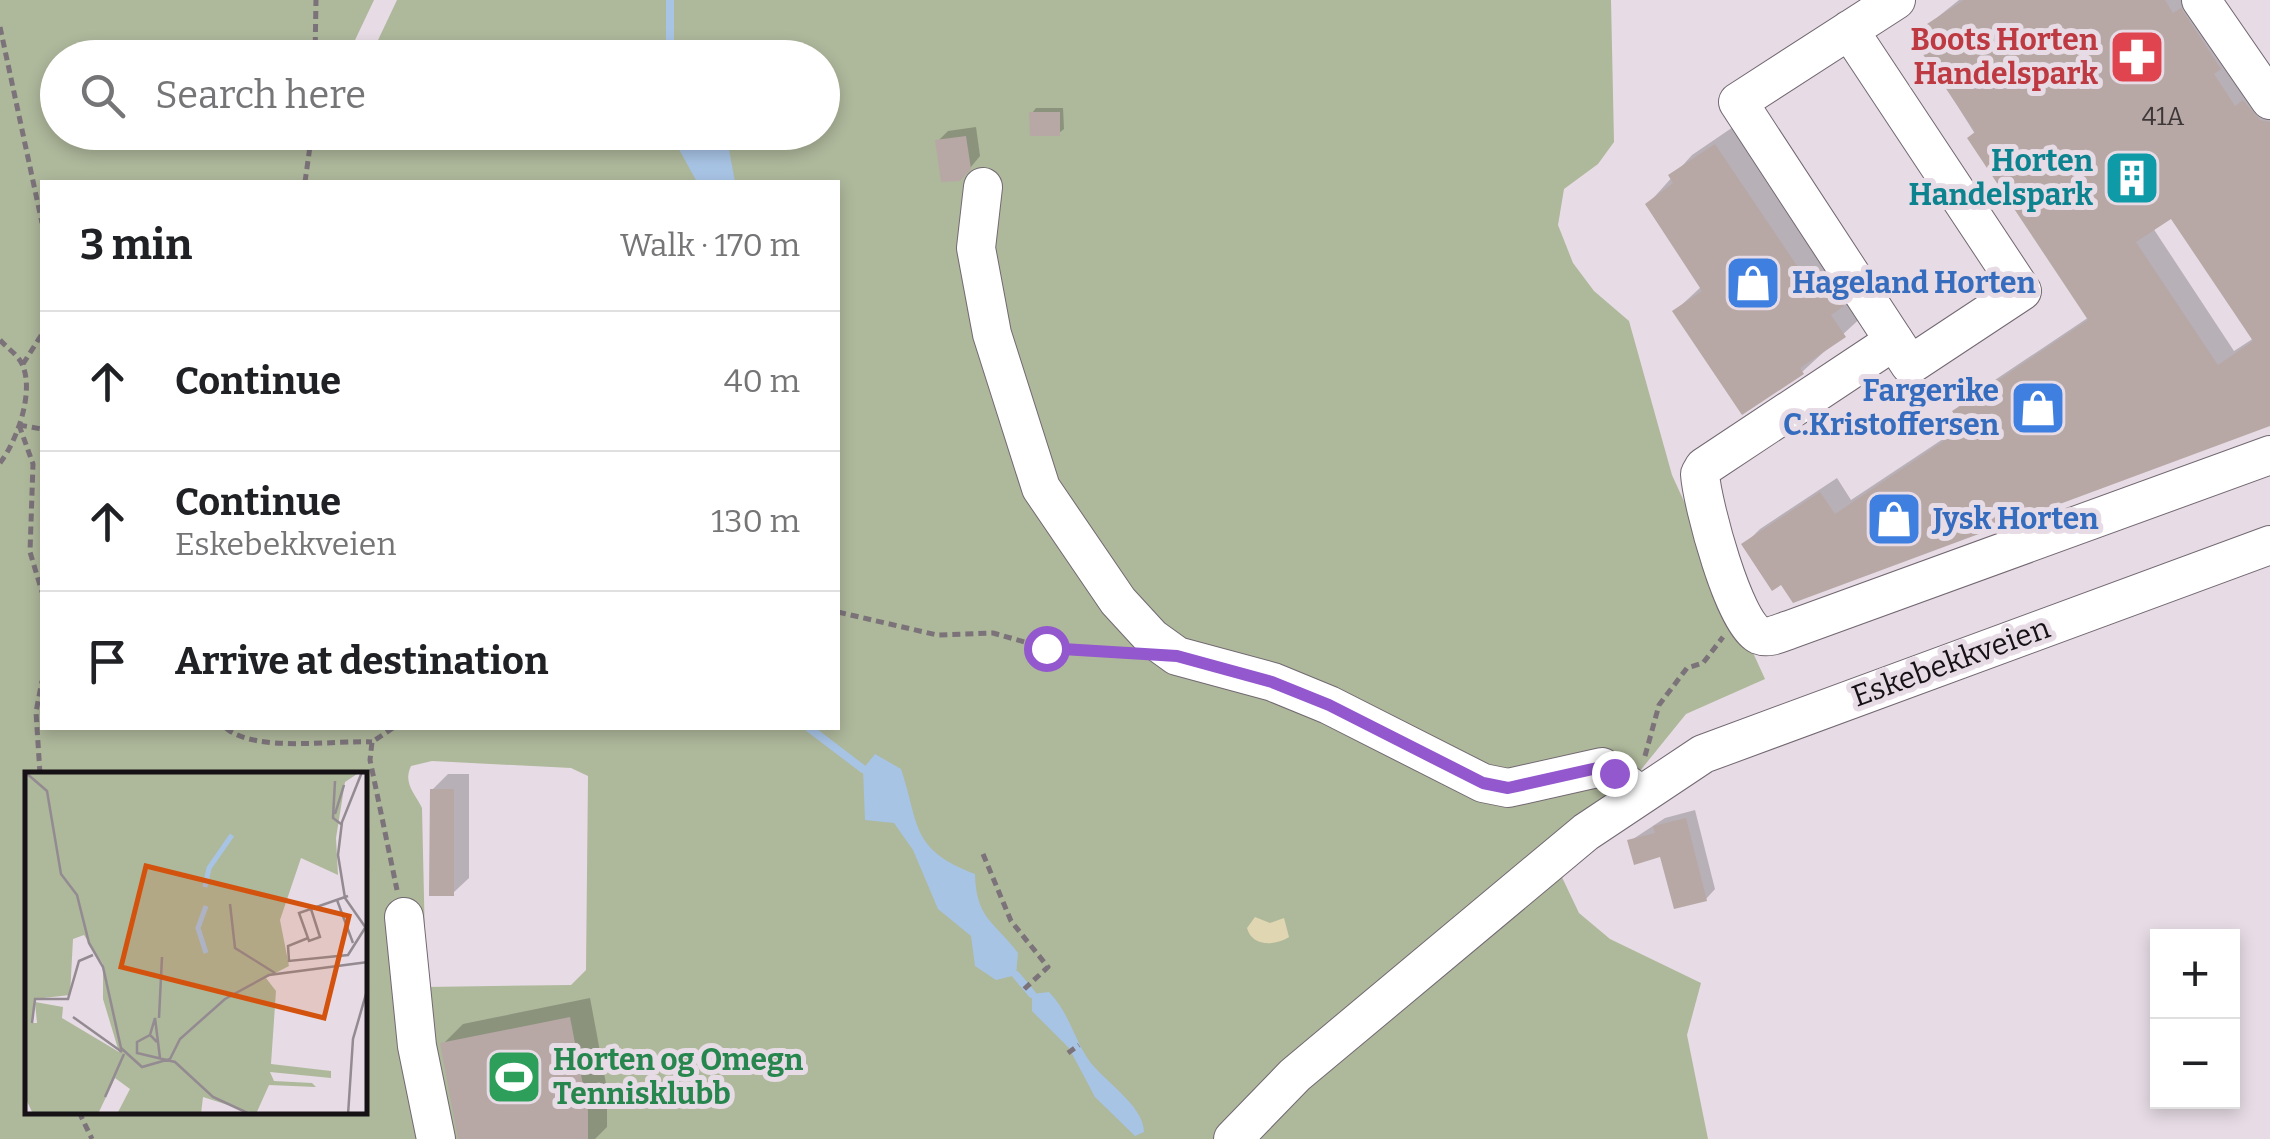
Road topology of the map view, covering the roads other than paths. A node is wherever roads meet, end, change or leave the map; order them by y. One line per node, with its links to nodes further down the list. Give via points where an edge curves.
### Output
1 (1896, 0): 3 (street)
2 (2201, 0): 4 (street)
3 (1849, 30): 6 (street, via 1738,102); 6 (street, via 2022,291 1910,365)
4 (2270, 100)
5 (983, 187): 9 (street, via 976,248 992,334 1041,488 1118,601 1152,638 1177,656 1329,705 1483,783 1508,788 1602,767)
6 (1894, 341): 7 (street, via 1704,467 1701,484 1738,614 1755,634 1789,630)
7 (2270, 455)
8 (2270, 545): 9 (street, Eskebekkveien, via 1703,754)
9 (1640, 794): 11 (street, Eskebekkveien, via 1295,1076)
10 (404, 917): 12 (street)
11 (1235, 1137)
12 (436, 1139)

